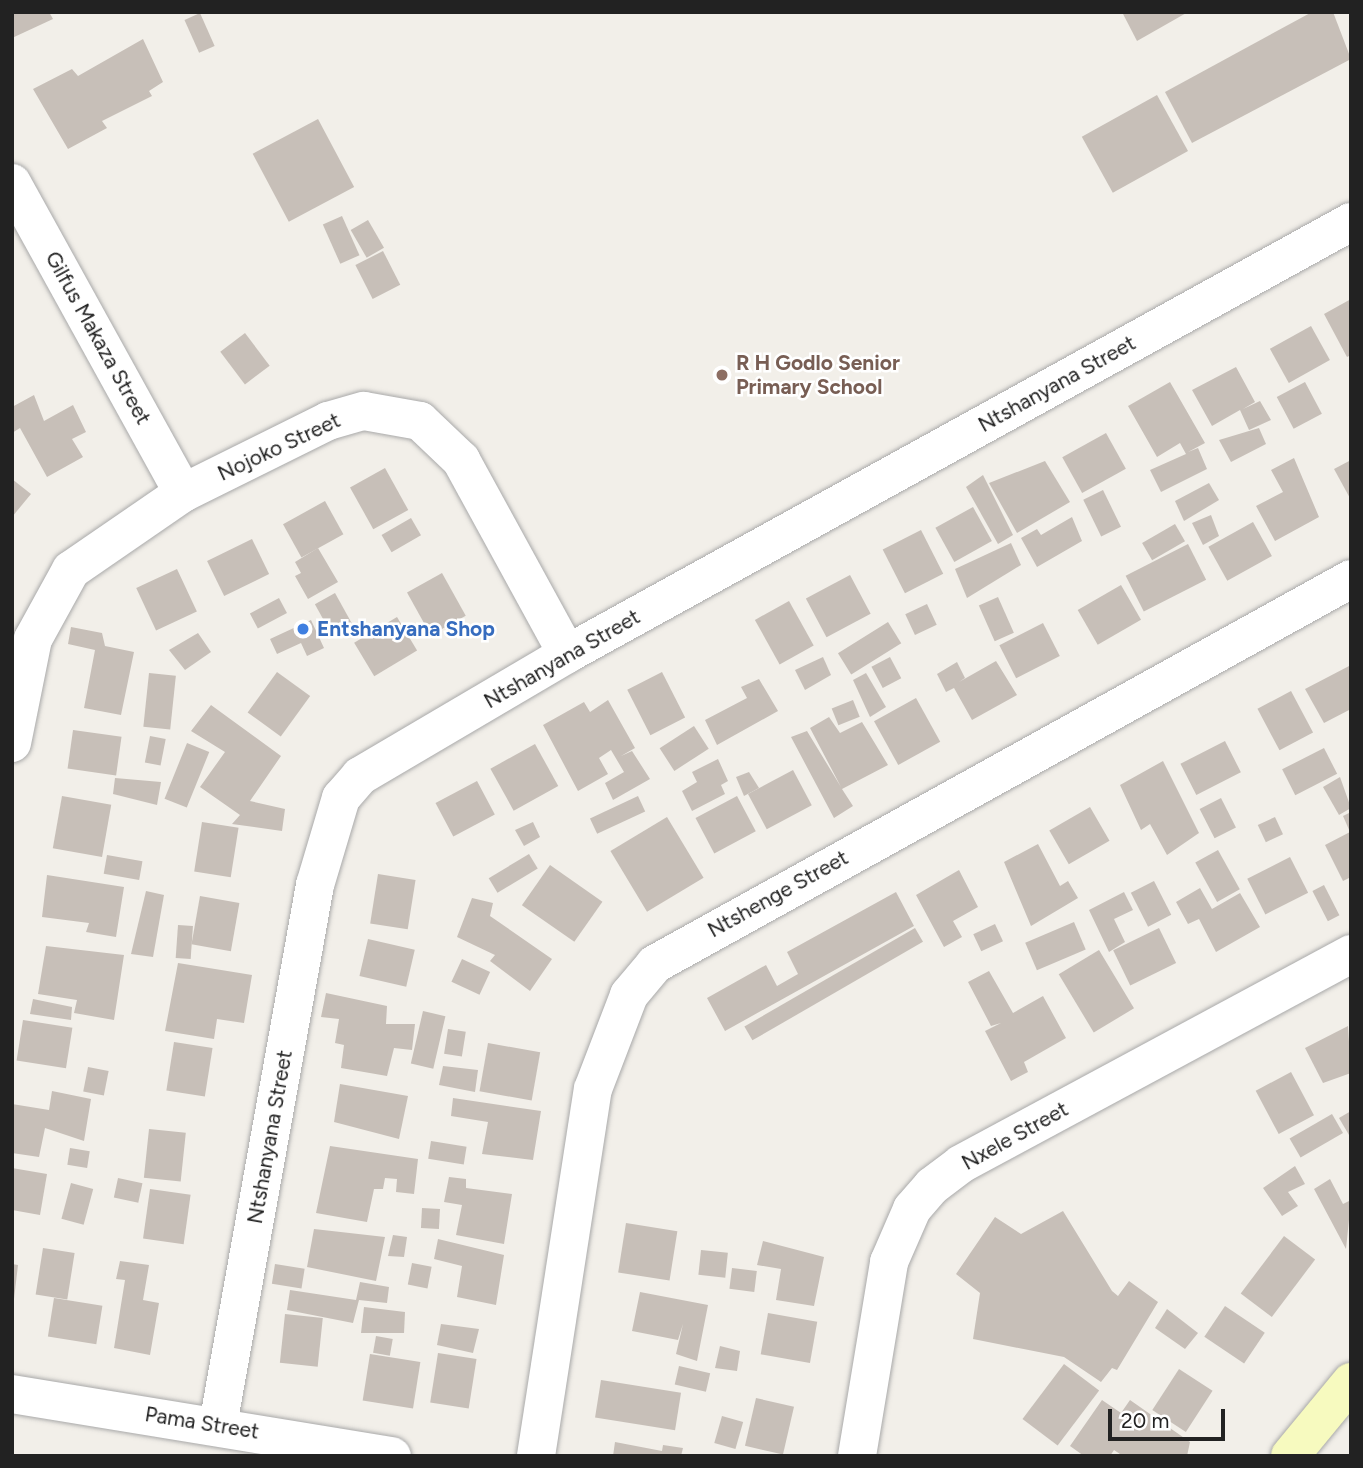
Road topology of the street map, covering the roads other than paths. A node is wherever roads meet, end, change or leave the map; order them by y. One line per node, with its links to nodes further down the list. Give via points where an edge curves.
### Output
1 (12, 183): 3 (street, Gilfus Makaza Street)
2 (1351, 222): 6 (street, Ntshanyana Street)
3 (22, 224): 4 (street, Gilfus Makaza Street)
4 (183, 493): 6 (street, Nojoko Street, via 328,421 364,411 420,421 461,460); 7 (street, Nojoko Street, via 71,570 48,602 33,639)
5 (1351, 579): 13 (street, Ntshenge Street, via 655,964 629,995 593,1089)
6 (567, 654): 11 (street, Ntshanyana Street, via 360,776 341,798 315,885)
7 (12, 743)
8 (1351, 954): 14 (street, Nxele Street, via 961,1164 932,1186 912,1209 889,1262)
9 (1351, 1382): 15 (street)
10 (12, 1394): 11 (street, Pama Street)
11 (218, 1425): 12 (street, Pama Street)
12 (392, 1456)
13 (536, 1456)
14 (857, 1456)
15 (1290, 1456)

